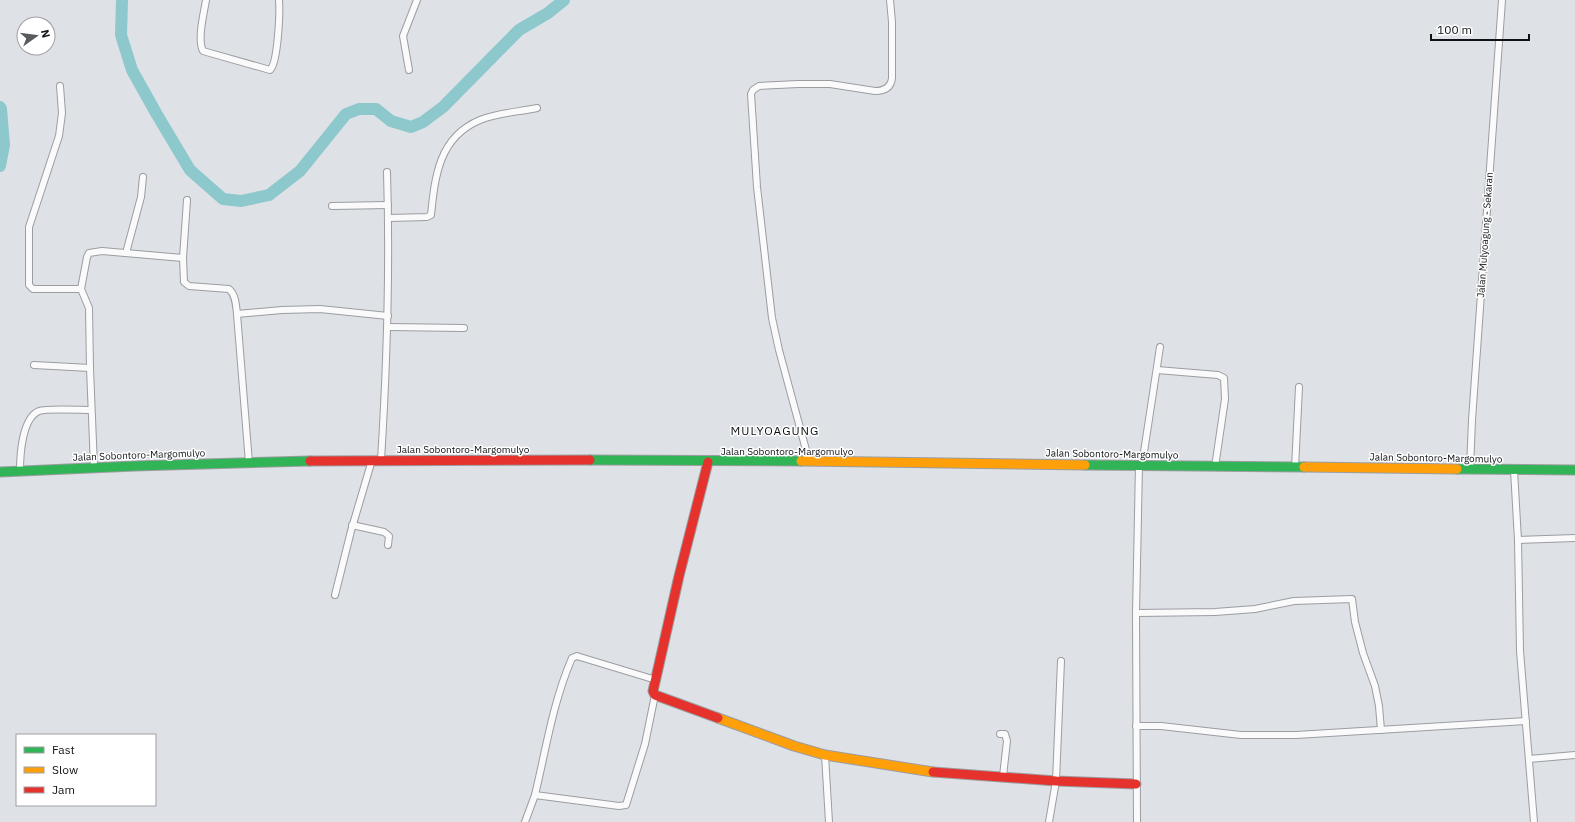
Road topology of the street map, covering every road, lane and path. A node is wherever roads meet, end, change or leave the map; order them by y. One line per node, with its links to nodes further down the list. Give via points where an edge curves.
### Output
1 (206, 0): 2 (street, via 201,34 201,47 204,51 269,70 273,66 278,33)
2 (279, 0)
3 (417, 0): 6 (street, via 403,36)
4 (890, 0): 29 (street, via 892,78 888,87 875,91 830,84 798,84 759,86 751,94 757,187 772,318)
5 (1502, 0): 36 (street, Jalan Mulyoagung - Sekaran)
6 (409, 70)
7 (60, 86): 17 (street, via 62,113 59,136 29,227 30,285 33,289)
8 (537, 108): 14 (street, via 481,120 470,125 454,137 445,150 436,178 431,215)
9 (387, 172): 12 (street)
10 (143, 177): 15 (street, via 141,197)
11 (187, 200): 16 (street)
12 (388, 205): 13 (street); 14 (street)
13 (332, 206)
14 (389, 218): 19 (street)
15 (126, 253): 16 (street); 17 (street, via 89,253)
16 (183, 258): 18 (street, via 186,285 229,289 235,297)
17 (81, 289): 24 (street, via 89,308)
18 (238, 314): 19 (street, via 320,309); 31 (street)
19 (388, 316): 20 (street)
20 (388, 327): 21 (street); 28 (street)
21 (464, 328)
22 (1160, 347): 25 (street)
23 (34, 365): 24 (street)
24 (90, 368): 27 (street)
25 (1157, 370): 32 (street); 34 (street, via 1218,375 1224,378 1225,399)
26 (1299, 387): 35 (street)
27 (91, 410): 33 (street); 39 (street, via 42,410 34,414 27,425 21,446)
28 (377, 460): 30 (street, Jalan Sobontoro-Margomulyo); 31 (street, Jalan Sobontoro-Margomulyo); 41 (street)
29 (809, 461): 30 (street, Jalan Sobontoro-Margomulyo); 32 (street, Jalan Sobontoro-Margomulyo)
30 (708, 462): 48 (street, via 689,531)
31 (249, 463): 33 (street, Jalan Sobontoro-Margomulyo)
32 (1140, 465): 34 (street, Jalan Sobontoro-Margomulyo); 46 (street)
33 (94, 467): 39 (street, Jalan Sobontoro-Margomulyo)
34 (1215, 467): 35 (street, Jalan Sobontoro-Margomulyo)
35 (1295, 468): 36 (street, Jalan Sobontoro-Margomulyo)
36 (1470, 469): 37 (street, Jalan Sobontoro-Margomulyo)
37 (1514, 470): 38 (street, Jalan Sobontoro-Margomulyo); 43 (street)
38 (1575, 470)
39 (20, 471): 40 (street, Jalan Sobontoro-Margomulyo)
40 (0, 472)
41 (352, 525): 44 (street, via 384,532 389,536); 45 (street)
42 (1575, 538): 43 (street)
43 (1518, 540): 50 (street, via 1520,651)
44 (388, 545)
45 (335, 595)
46 (1136, 614): 51 (street); 52 (street, via 1215,612 1255,609 1294,601 1352,599 1363,653 1375,686)
47 (1061, 661): 58 (street)
48 (656, 680): 49 (street); 60 (street, via 577,656 572,658 551,720)
49 (655, 695): 54 (street); 60 (street, via 645,744 626,805)
50 (1526, 721): 52 (street); 56 (street)
51 (1136, 726): 52 (street, via 1162,726 1241,735); 59 (street)
52 (1381, 730)
53 (1000, 734): 57 (street, via 1005,734 1007,741)
54 (825, 755): 57 (street, via 936,772); 62 (street)
55 (1575, 755): 56 (street)
56 (1529, 759): 65 (street)
57 (1003, 776): 58 (street)
58 (1056, 781): 59 (street); 63 (street)
59 (1136, 784): 64 (street)
60 (536, 796): 61 (street)
61 (525, 822)
62 (828, 822)
63 (1049, 822)
64 (1138, 822)
65 (1534, 822)

